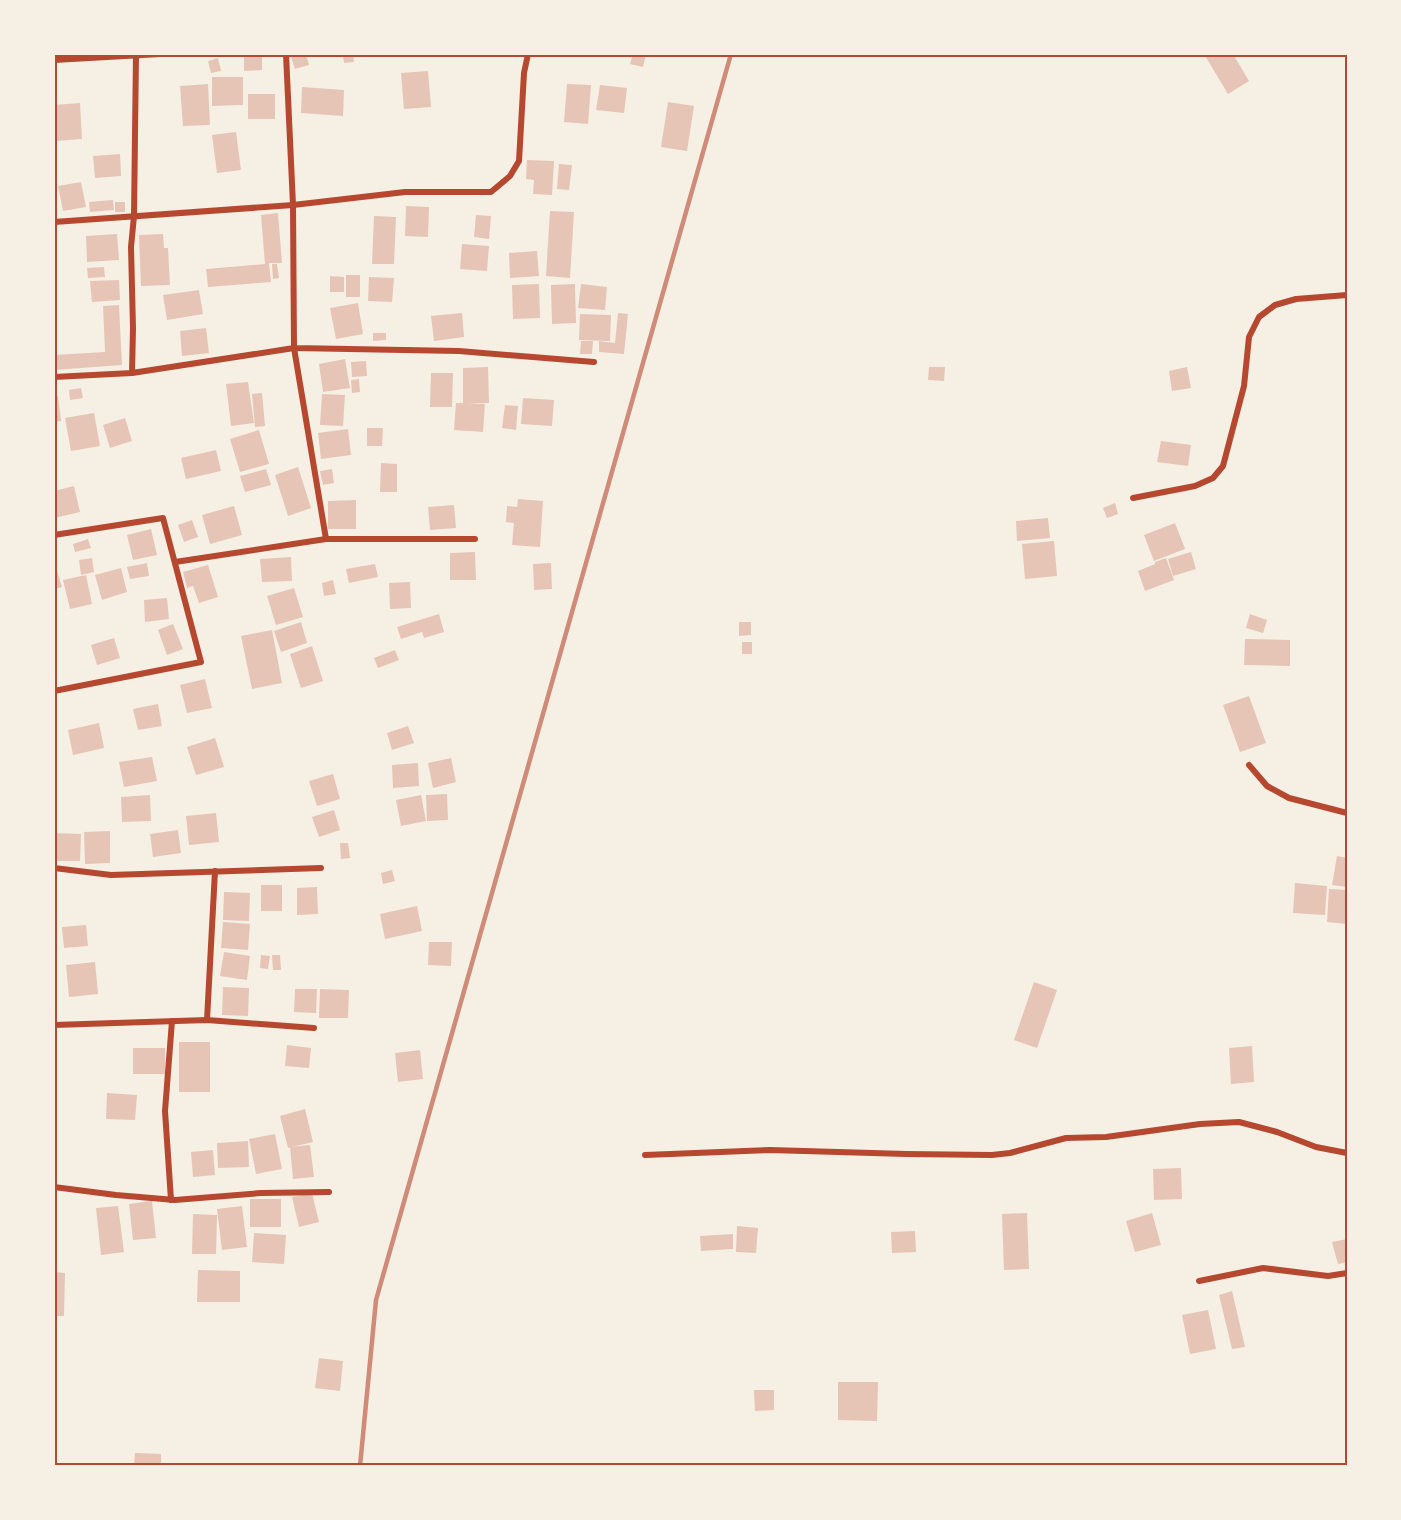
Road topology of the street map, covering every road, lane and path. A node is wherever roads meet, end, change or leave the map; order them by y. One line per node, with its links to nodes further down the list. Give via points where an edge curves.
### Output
1 (160, 54): 4 (street)
2 (286, 54): 6 (street)
3 (528, 54): 6 (street, via 519,161 510,176 491,192 405,192)
4 (136, 55): 5 (street); 7 (street)
5 (54, 60)
6 (292, 205): 7 (street); 10 (street)
7 (134, 216): 8 (street); 12 (street)
8 (54, 222)
9 (1347, 295): 14 (street, via 1296,299 1275,305 1259,317 1249,337 1244,386 1224,466 1213,478 1195,486)
10 (294, 348): 11 (street, via 459,351); 12 (street); 16 (street)
11 (594, 362)
12 (132, 373): 13 (street)
13 (54, 377)
14 (1133, 498)
15 (54, 535): 18 (street, via 163,518)
16 (326, 539): 17 (street); 18 (street)
17 (475, 539)
18 (175, 562): 19 (street, via 201,662)
19 (54, 691)
20 (1249, 765): 21 (street, via 1267,786 1289,798)
21 (1347, 813)
22 (54, 868): 24 (street, via 111,875)
23 (321, 868): 24 (street)
24 (215, 871): 25 (street)
25 (207, 1020): 26 (street); 28 (street)
26 (172, 1021): 27 (street); 33 (street, via 165,1111)
27 (54, 1025)
28 (314, 1028)
29 (1347, 1153): 30 (street, via 1239,1122 1066,1138 992,1155 770,1150)
30 (645, 1155)
31 (54, 1188): 33 (street)
32 (328, 1192): 33 (street, via 261,1192)
33 (171, 1200)
34 (1347, 1273): 35 (street, via 1328,1276 1263,1268)
35 (1198, 1281)

